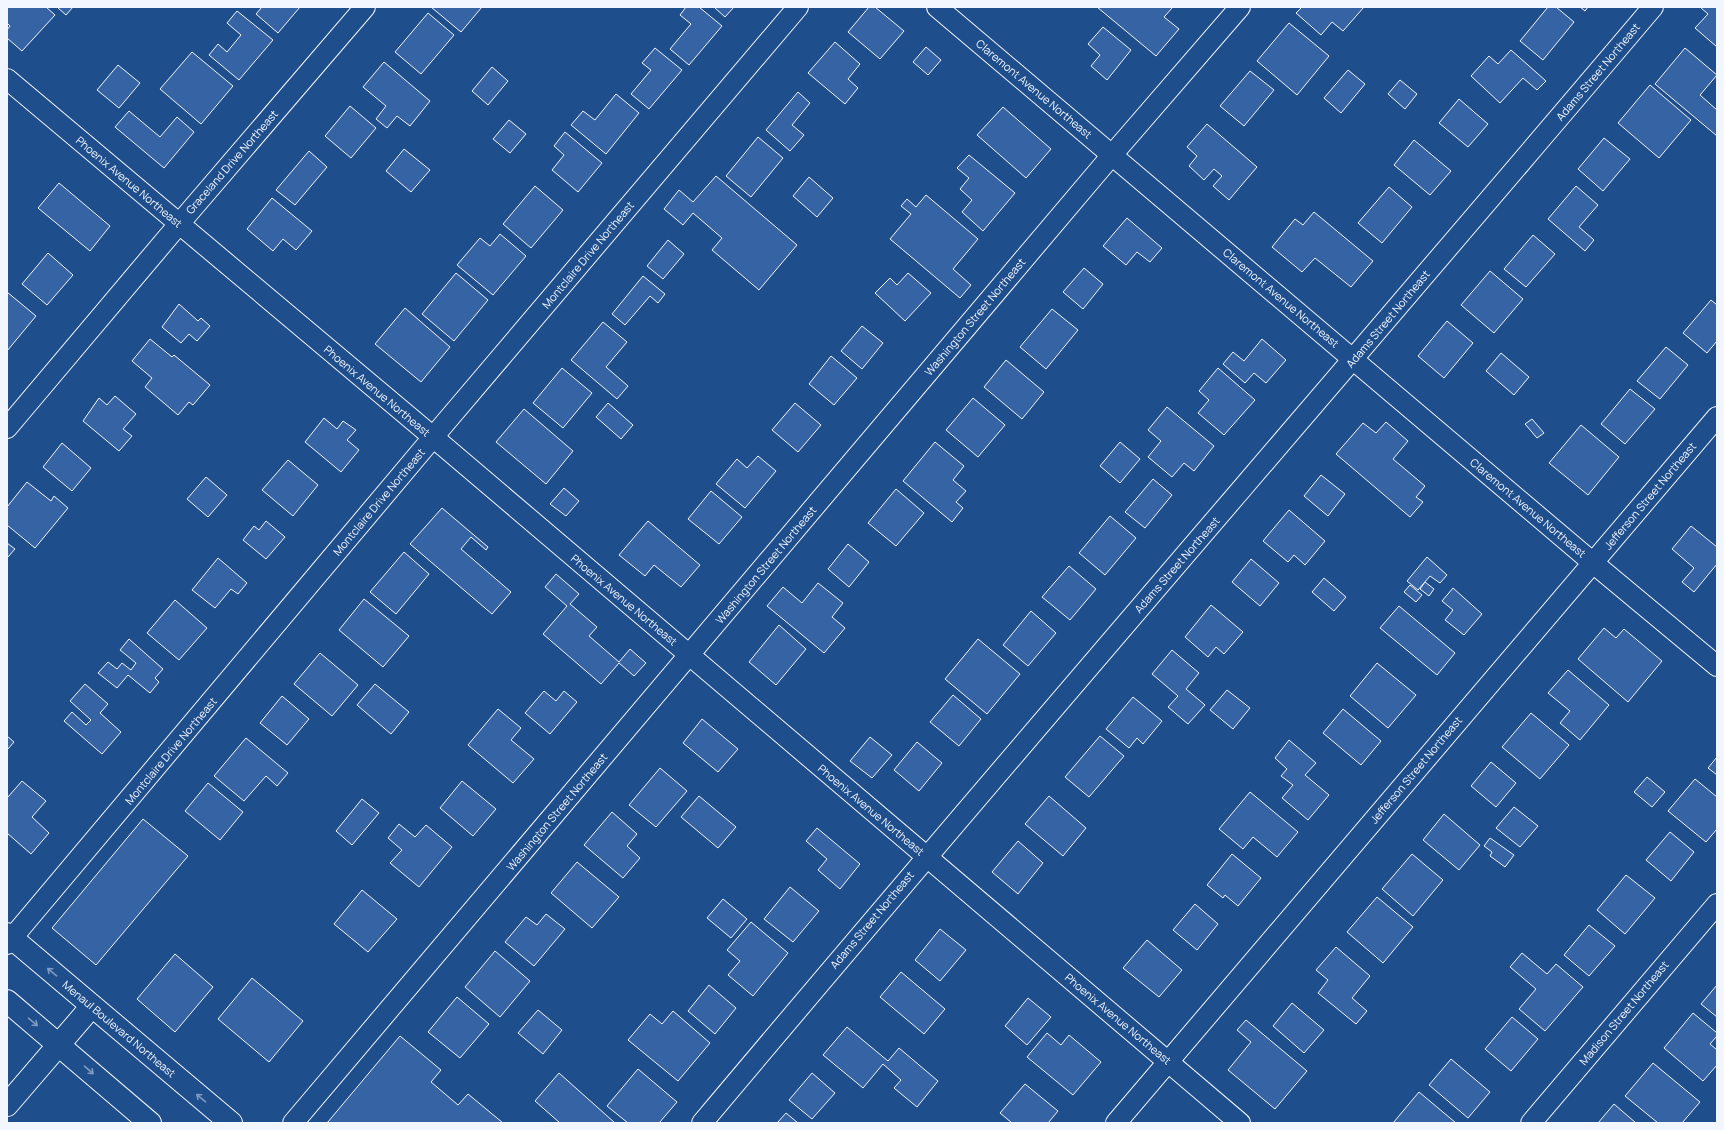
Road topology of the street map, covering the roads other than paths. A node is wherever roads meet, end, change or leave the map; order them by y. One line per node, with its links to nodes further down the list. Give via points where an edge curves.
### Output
1 (365, 7): 8 (street, Graceland Drive Northeast)
2 (798, 7): 12 (street, Montclaire Drive Northeast)
3 (937, 7): 7 (street, Claremont Avenue Northeast)
4 (1240, 7): 7 (street, Washington Street Northeast)
5 (1653, 7): 9 (street, Adams Street Northeast)
6 (7, 79): 8 (street, Phoenix Avenue Northeast)
7 (1112, 155): 9 (street, Claremont Avenue Northeast); 14 (street, Washington Street Northeast)
8 (179, 224): 11 (street, Graceland Drive Northeast); 12 (street, Phoenix Avenue Northeast)
9 (1353, 359): 13 (street, Claremont Avenue Northeast); 16 (street, Adams Street Northeast)
10 (1717, 417): 13 (street, Jefferson Street Northeast)
11 (7, 428)
12 (433, 437): 14 (street, Phoenix Avenue Northeast); 18 (street, Montclaire Drive Northeast)
13 (1592, 562): 15 (street, Claremont Avenue Northeast); 22 (street, Jefferson Street Northeast)
14 (690, 656): 16 (street, Phoenix Avenue Northeast); 26 (street, Washington Street Northeast)
15 (1717, 666)
16 (926, 856): 22 (street, Phoenix Avenue Northeast); 27 (street, Adams Street Northeast)
17 (1717, 904): 30 (street, Madison Street Northeast)
18 (9, 939): 20 (main road, Menaul Boulevard Northeast, one-way to 18)
19 (7, 1001): 21 (main road, one-way to 21)
20 (92, 1006): 21 (main road); 25 (main road, Menaul Boulevard Northeast, one-way to 20)
21 (59, 1044): 23 (main road); 24 (main road, one-way to 24)
22 (1168, 1062): 28 (street, Jefferson Street Northeast); 29 (street, Phoenix Avenue Northeast)
23 (7, 1105)
24 (150, 1123)
25 (231, 1123)
26 (293, 1123)
27 (702, 1123)
28 (1116, 1123)
29 (1240, 1123)
30 (1531, 1123)

